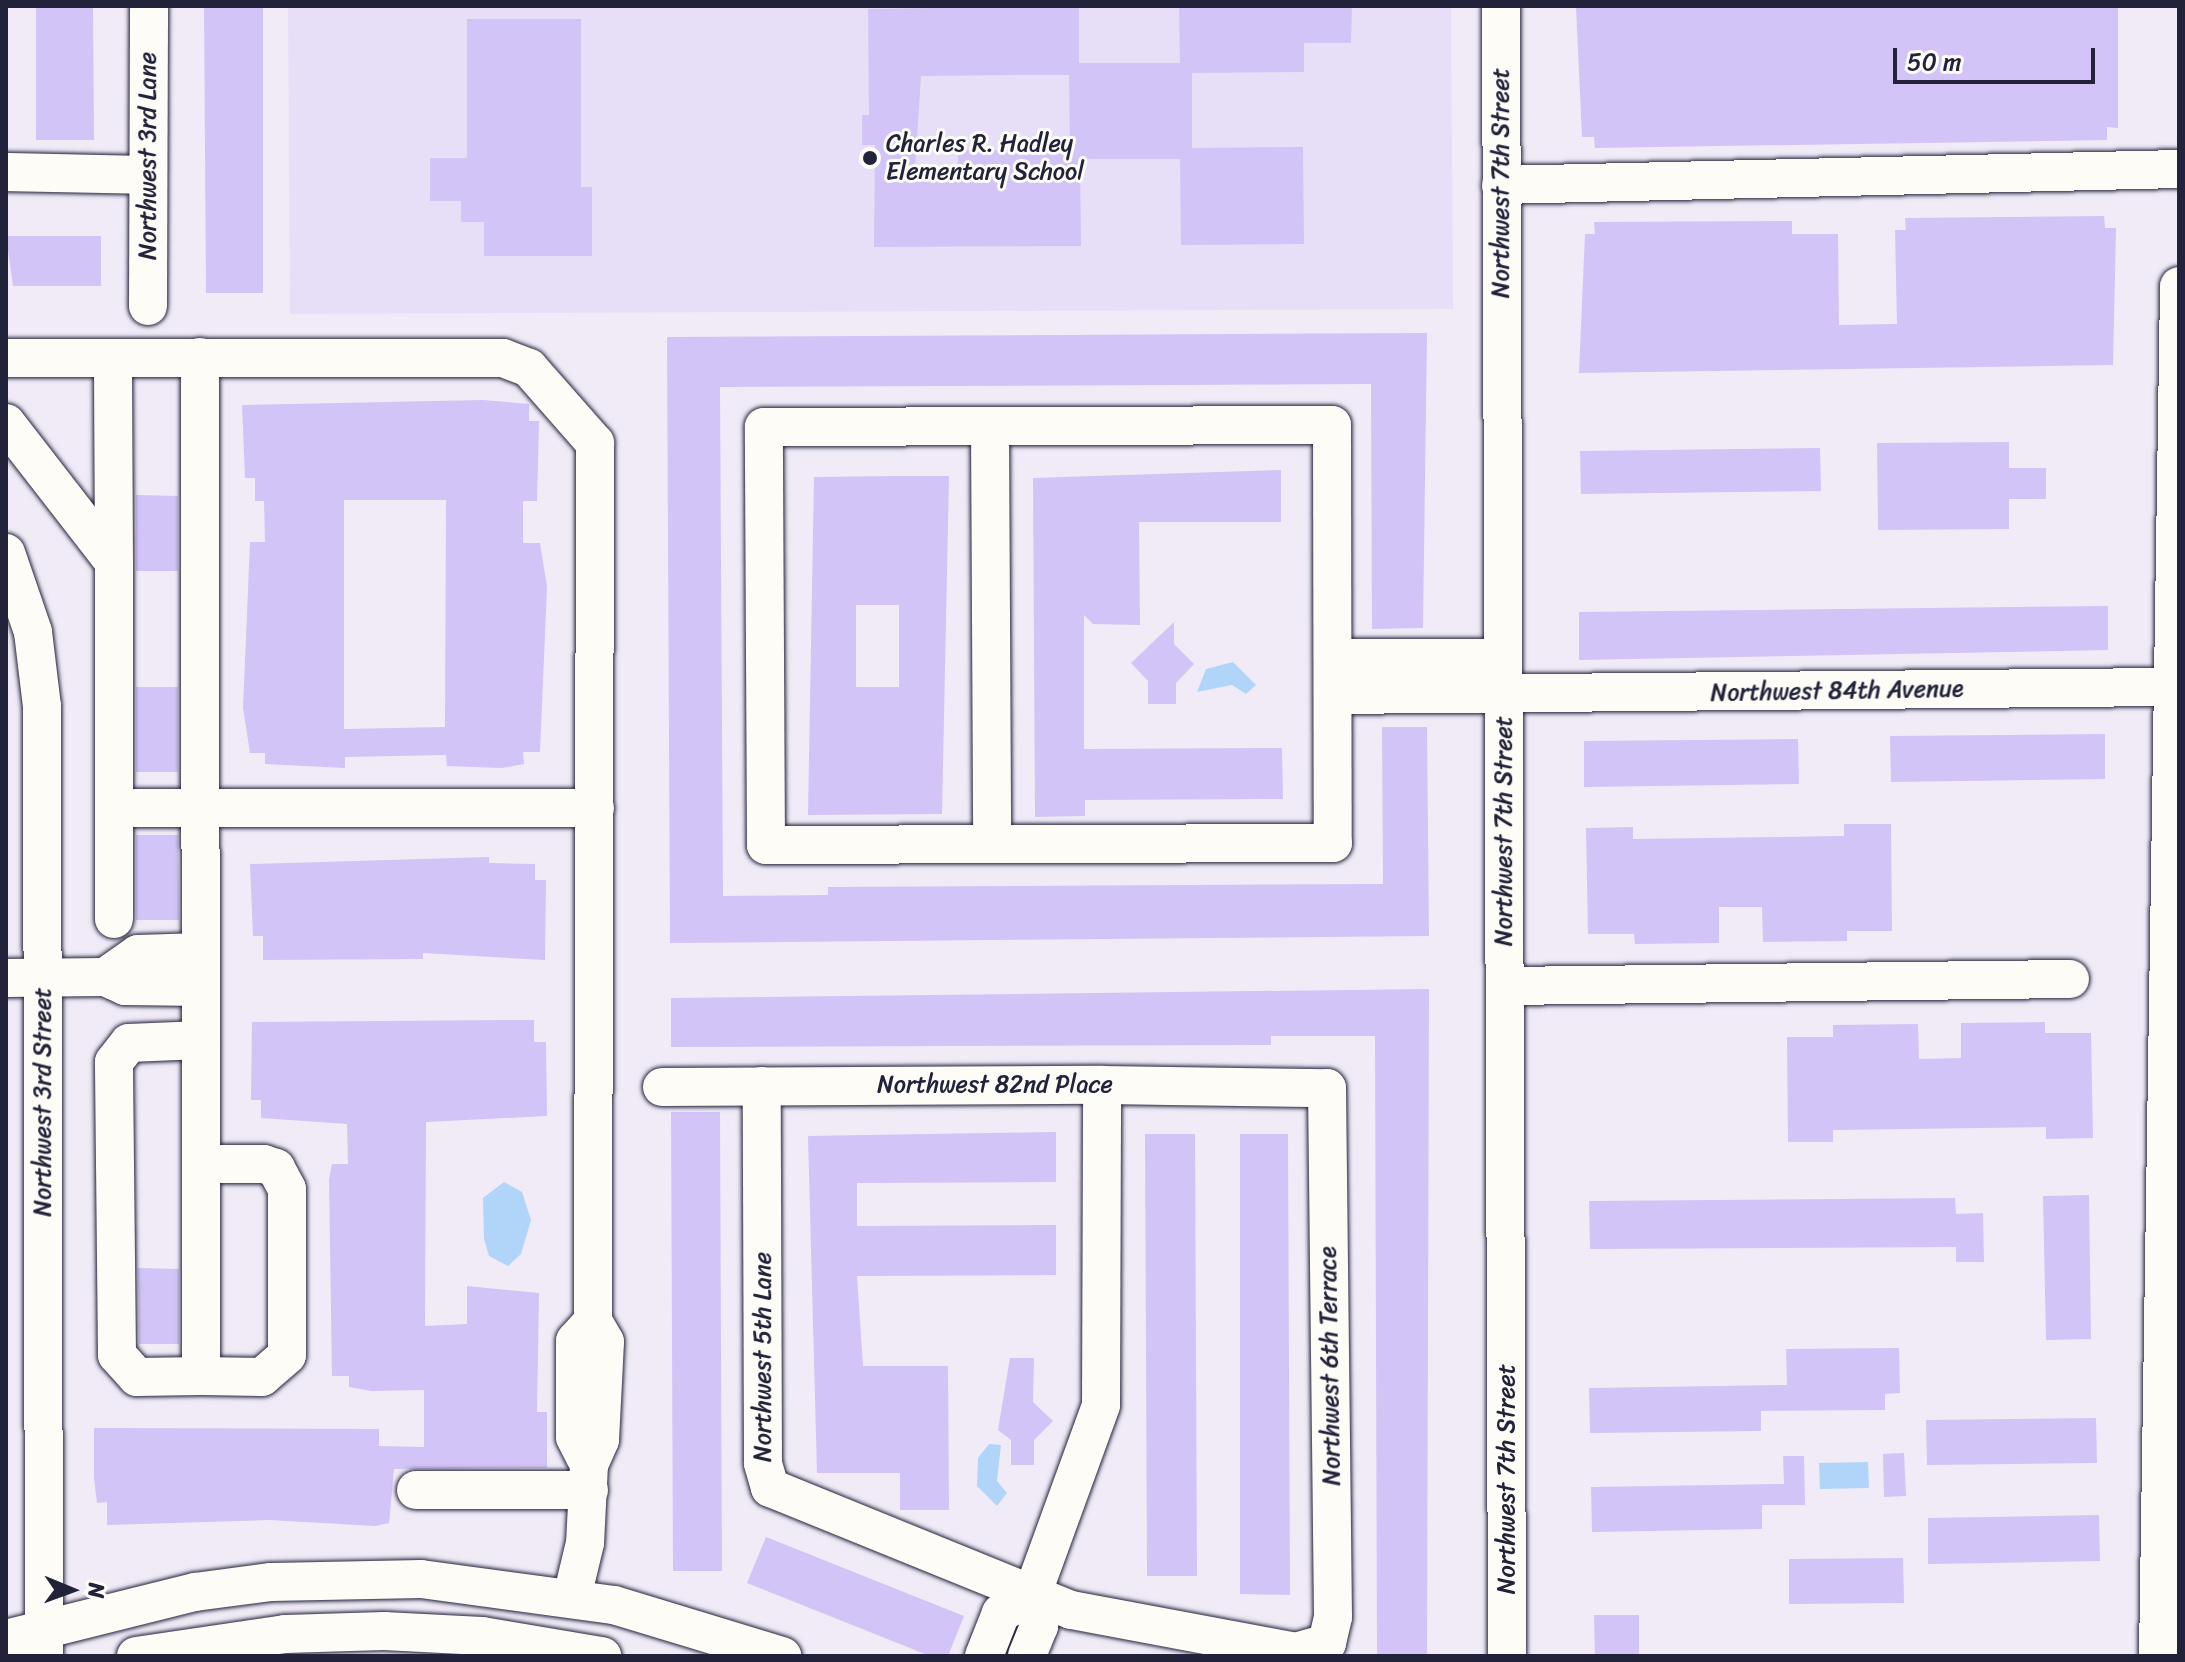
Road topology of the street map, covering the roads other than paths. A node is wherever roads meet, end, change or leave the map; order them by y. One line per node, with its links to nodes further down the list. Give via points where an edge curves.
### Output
1 (149, 6): 5 (street, Northwest 3rd Lane)
2 (1501, 6): 6 (street, Northwest 7th Street)
3 (2179, 169): 6 (street)
4 (6, 172): 5 (street)
5 (148, 175): 8 (street, Northwest 3rd Lane)
6 (1501, 185): 17 (street, Northwest 7th Street)
7 (2179, 286): 18 (street)
8 (148, 306)
9 (200, 357): 11 (street); 22 (street); 23 (street, via 503,358 529,368 588,432 598,455)
10 (6, 358): 11 (street)
11 (113, 358): 15 (street)
12 (6, 423): 15 (street)
13 (990, 426): 16 (street, via 1332,425); 24 (street); 24 (street, via 764,427 765,814 766,845)
14 (6, 553): 28 (street, Northwest 3rd Street, via 39,664)
15 (114, 562): 21 (street)
16 (1333, 658): 17 (street); 19 (street)
17 (1503, 658): 20 (street, Northwest 7th Street)
18 (2171, 687): 20 (street, Northwest 84th Avenue); 50 (street)
19 (1333, 695): 20 (street, Northwest 84th Avenue); 24 (street, via 1333,843)
20 (1503, 695): 30 (street, Northwest 7th Street)
21 (116, 808): 22 (street); 25 (street)
22 (202, 808): 23 (street); 26 (street)
23 (595, 808): 38 (street, via 593,1321 605,1342 600,1440)
24 (992, 844)
25 (114, 919)
26 (201, 970): 28 (street, via 125,986 105,977); 31 (street)
27 (6, 978): 28 (street)
28 (43, 978): 43 (street, Northwest 3rd Street)
29 (2070, 979): 30 (street)
30 (1505, 986): 49 (street, Northwest 7th Street)
31 (201, 1040): 36 (street); 37 (street, via 140,1040 118,1050 114,1062 117,1355 137,1377)
32 (1102, 1085): 33 (street, Northwest 82nd Place); 35 (street, Northwest 82nd Place); 40 (street, via 1101,1405)
33 (762, 1086): 34 (street, Northwest 82nd Place); 40 (street, Northwest 5th Lane, via 763,1463 770,1488)
34 (662, 1087)
35 (1327, 1088): 40 (street, Northwest 6th Terrace, via 1333,1617 1327,1643 1296,1652 1071,1610)
36 (201, 1164): 37 (street); 37 (street, via 264,1164 283,1176 287,1355 262,1377)
37 (201, 1376)
38 (589, 1478): 39 (street); 41 (street)
39 (416, 1490)
40 (1032, 1595): 47 (street, via 1001,1613); 48 (street, via 1039,1626)
41 (572, 1597): 43 (street, via 421,1579 271,1582); 46 (street, via 663,1616)
42 (6, 1639): 43 (street)
43 (44, 1641)
44 (136, 1656): 45 (street, via 285,1634 384,1631 482,1636)
45 (602, 1656)
46 (782, 1656)
47 (984, 1656)
48 (1027, 1656)
49 (1507, 1656)
50 (2158, 1656)

